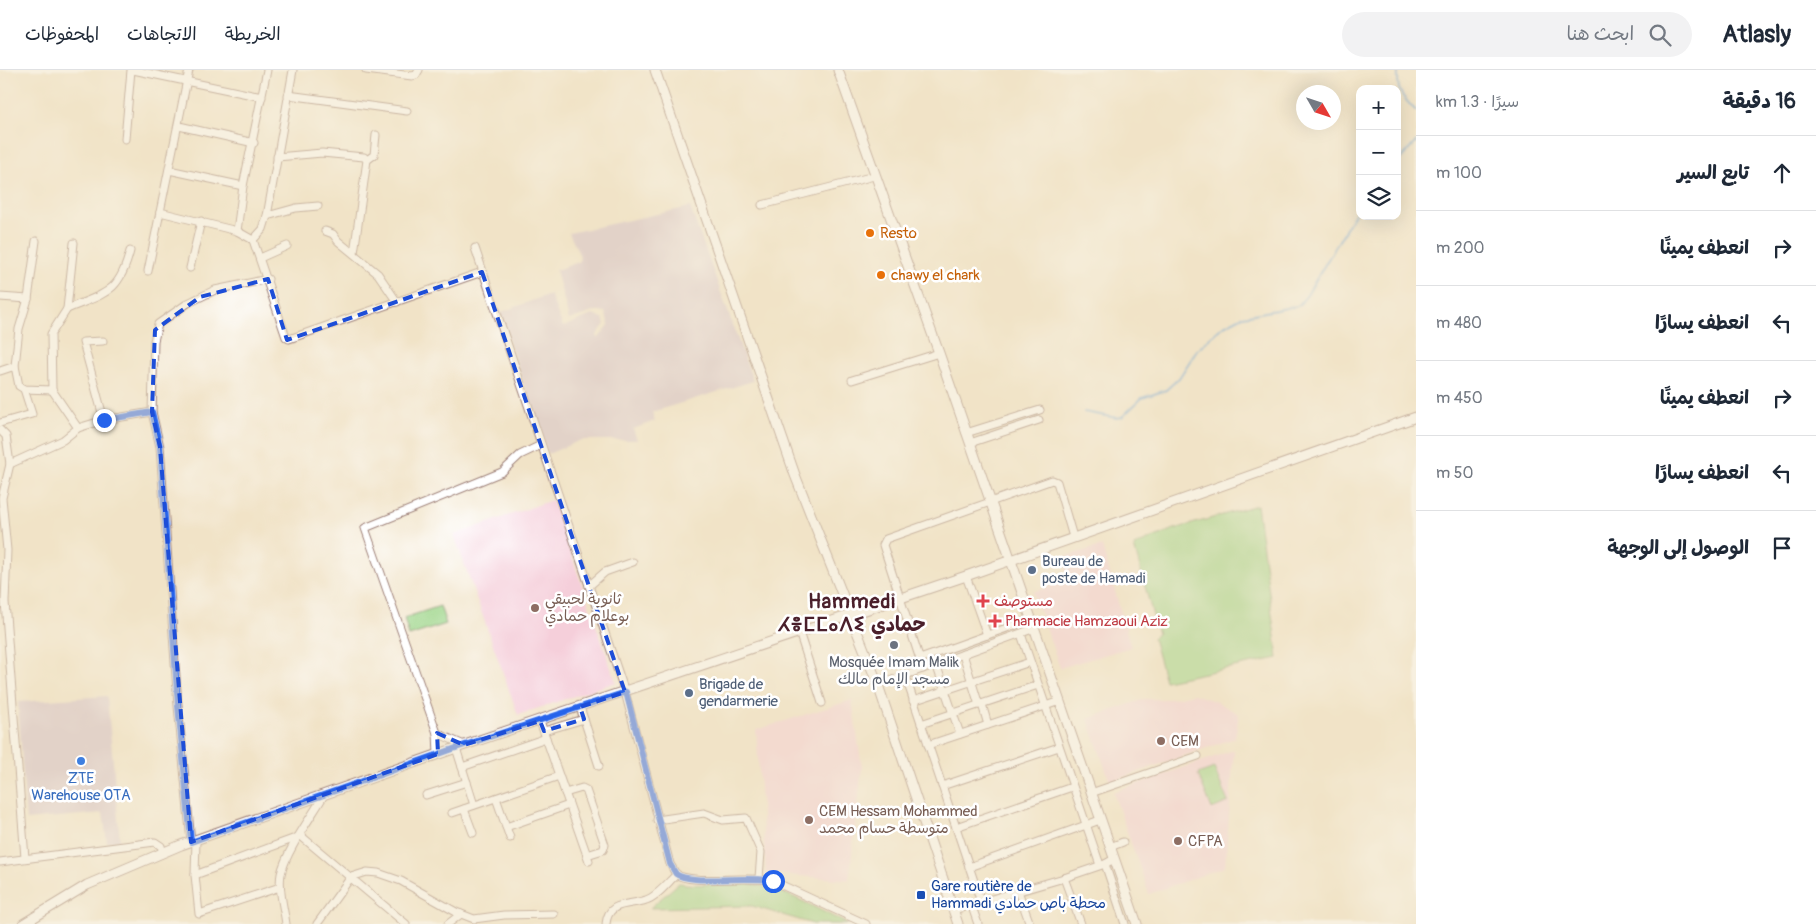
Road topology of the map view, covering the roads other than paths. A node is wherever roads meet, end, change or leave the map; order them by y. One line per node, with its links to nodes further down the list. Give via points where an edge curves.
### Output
1 (132, 70): 9 (street); 15 (street)
2 (189, 70): 9 (street)
3 (268, 70): 11 (street)
4 (293, 70): 10 (street)
5 (366, 70): 6 (street, via 412,76)
6 (419, 70)
7 (655, 70): 71 (main road, via 795,475)
8 (838, 70): 20 (main road)
9 (187, 80): 11 (street); 13 (street)
10 (288, 95): 12 (street); 17 (street)
11 (262, 97): 16 (street)
12 (407, 111)
13 (179, 126): 16 (street); 19 (street)
14 (376, 135): 18 (street, via 374,155)
15 (126, 138)
16 (254, 143): 21 (street)
17 (277, 156): 18 (street, via 322,153); 25 (street)
18 (365, 158): 35 (street)
19 (169, 170): 21 (street); 24 (street)
20 (874, 176): 22 (street); 46 (main road)
21 (243, 186): 28 (street)
22 (762, 205)
23 (318, 206): 25 (street)
24 (160, 212): 26 (street); 38 (street)
25 (267, 216): 29 (street, via 263,229)
26 (201, 221): 28 (street); 37 (street)
27 (325, 230): 35 (street)
28 (237, 231): 29 (street)
29 (253, 240): 36 (street)
30 (36, 241): 42 (street)
31 (74, 243): 44 (street)
32 (287, 246): 36 (street)
33 (475, 248): 39 (street)
34 (130, 251): 44 (street, via 120,281 112,290)
35 (354, 253): 43 (street, via 378,274)
36 (260, 258): 40 (street)
37 (190, 268)
38 (148, 271)
39 (482, 272): 43 (street); 62 (street)
40 (268, 279): 43 (street, via 289,339); 53 (street, via 215,290 188,303 158,324 154,341)
41 (0, 297): 42 (street)
42 (28, 299): 47 (street, via 19,329)
43 (397, 302)
44 (67, 309): 51 (street, via 51,334)
45 (103, 341): 55 (street, via 83,342)
46 (939, 354): 49 (street); 60 (main road)
47 (15, 366): 48 (street); 50 (street, via 18,386)
48 (0, 370)
49 (852, 380)
50 (24, 389): 51 (street); 57 (street, via 32,414)
51 (52, 390): 58 (street)
52 (1040, 410): 60 (street)
53 (152, 412): 55 (street); 131 (street, via 160,447 178,706)
54 (1416, 417): 65 (main road)
55 (104, 420): 58 (street)
56 (1039, 420): 61 (street)
57 (0, 423)
58 (78, 428): 63 (street, via 63,440)
59 (0, 430): 63 (street, via 6,436)
60 (966, 433): 61 (main road)
61 (970, 443): 64 (main road)
62 (541, 445): 69 (street); 98 (street, via 520,455 502,472 365,528)
63 (10, 464): 135 (street, via 2,498 7,550 5,602)
64 (990, 501): 65 (street, via 1055,481); 66 (main road); 70 (street, via 884,542)
65 (1073, 537): 66 (main road)
66 (1010, 560): 68 (main road); 72 (main road)
67 (633, 562): 69 (street, via 605,572)
68 (966, 576): 70 (main road); 75 (street)
69 (589, 586): 86 (street)
70 (901, 598): 71 (main road); 77 (street)
71 (852, 615): 73 (main road); 83 (main road)
72 (1034, 624): 74 (street); 75 (street); 88 (main road)
73 (799, 632): 86 (main road); 89 (street)
74 (1020, 634): 76 (street); 78 (street)
75 (987, 635): 77 (street)
76 (963, 654): 79 (street); 82 (street)
77 (920, 658): 80 (street)
78 (1030, 662): 82 (street); 84 (street)
79 (936, 664): 80 (street); 85 (street)
80 (923, 669): 81 (street)
81 (905, 675): 83 (street); 87 (street)
82 (972, 681): 85 (street); 90 (street)
83 (877, 682): 149 (main road)
84 (1038, 685): 90 (street); 91 (street)
85 (944, 690): 87 (street); 93 (street)
86 (626, 692): 92 (main road); 123 (street)
87 (913, 701): 96 (street)
88 (1060, 701): 91 (street); 115 (main road)
89 (822, 702)
90 (981, 704): 93 (street); 97 (street)
91 (1045, 705): 97 (street); 103 (street)
92 (580, 707): 94 (street); 95 (main road)
93 (952, 714): 96 (street); 99 (street)
94 (584, 719): 100 (street); 106 (street)
95 (540, 721): 100 (street); 102 (main road)
96 (921, 724): 101 (street)
97 (988, 725): 99 (street)
98 (437, 733): 102 (street); 104 (street)
99 (960, 734): 101 (street)
100 (545, 735): 107 (street); 108 (street)
101 (928, 745): 111 (street)
102 (460, 747): 104 (main road); 107 (street)
103 (1059, 747): 111 (street); 112 (street)
104 (438, 754): 116 (main road)
105 (1198, 756): 115 (street)
106 (599, 766)
107 (462, 767): 110 (street)
108 (559, 776): 114 (street); 118 (street)
109 (584, 780): 113 (street)
110 (466, 782): 117 (street); 120 (street)
111 (942, 786): 127 (street)
112 (1072, 787): 125 (street); 127 (street)
113 (584, 789): 114 (street); 119 (street, via 605,846 588,858)
114 (565, 793): 119 (street)
115 (1091, 793): 124 (main road)
116 (324, 795): 129 (street); 131 (main road)
117 (426, 795)
118 (496, 798): 120 (street); 126 (street)
119 (570, 805): 126 (street)
120 (474, 806): 121 (street)
121 (464, 809): 122 (street); 128 (street)
122 (452, 813)
123 (657, 820): 140 (street, via 670,864); 143 (street, via 704,813 722,820 746,818 762,852)
124 (1100, 820): 125 (street); 133 (main road)
125 (1086, 825): 138 (street); 139 (street)
126 (506, 827): 130 (street)
127 (956, 827): 139 (street)
128 (473, 833)
129 (301, 836): 141 (street); 142 (street); 145 (street, via 281,873)
130 (510, 838)
131 (193, 841): 134 (main road); 141 (street)
132 (1123, 842): 133 (street)
133 (1110, 847): 136 (main road)
134 (163, 852): 135 (street, via 155,842); 152 (main road, via 87,885)
135 (25, 858): 137 (street)
136 (1114, 859): 138 (street); 164 (main road)
137 (0, 862)
138 (1102, 865): 144 (street); 163 (street)
139 (969, 867): 147 (street)
140 (677, 874): 143 (street, via 690,879); 157 (street, via 647,900 619,904 611,910)
141 (195, 876): 145 (street, via 199,914)
142 (351, 877): 150 (street, via 367,872 378,873 401,881); 154 (street); 155 (street)
143 (758, 878): 158 (street, via 778,883)
144 (1064, 878): 146 (street); 162 (street)
145 (280, 887): 153 (street)
146 (1018, 891): 147 (street); 161 (street)
147 (981, 902): 148 (street)
148 (971, 904): 149 (street); 160 (street)
149 (954, 910): 159 (main road)
150 (461, 914): 151 (street, via 474,919); 156 (street)
151 (554, 914)
152 (23, 924)
153 (286, 924)
154 (317, 924)
155 (406, 924)
156 (448, 924)
157 (606, 924)
158 (866, 924)
159 (958, 924)
160 (978, 924)
161 (1030, 924)
162 (1081, 924)
163 (1125, 924)
164 (1137, 924)

